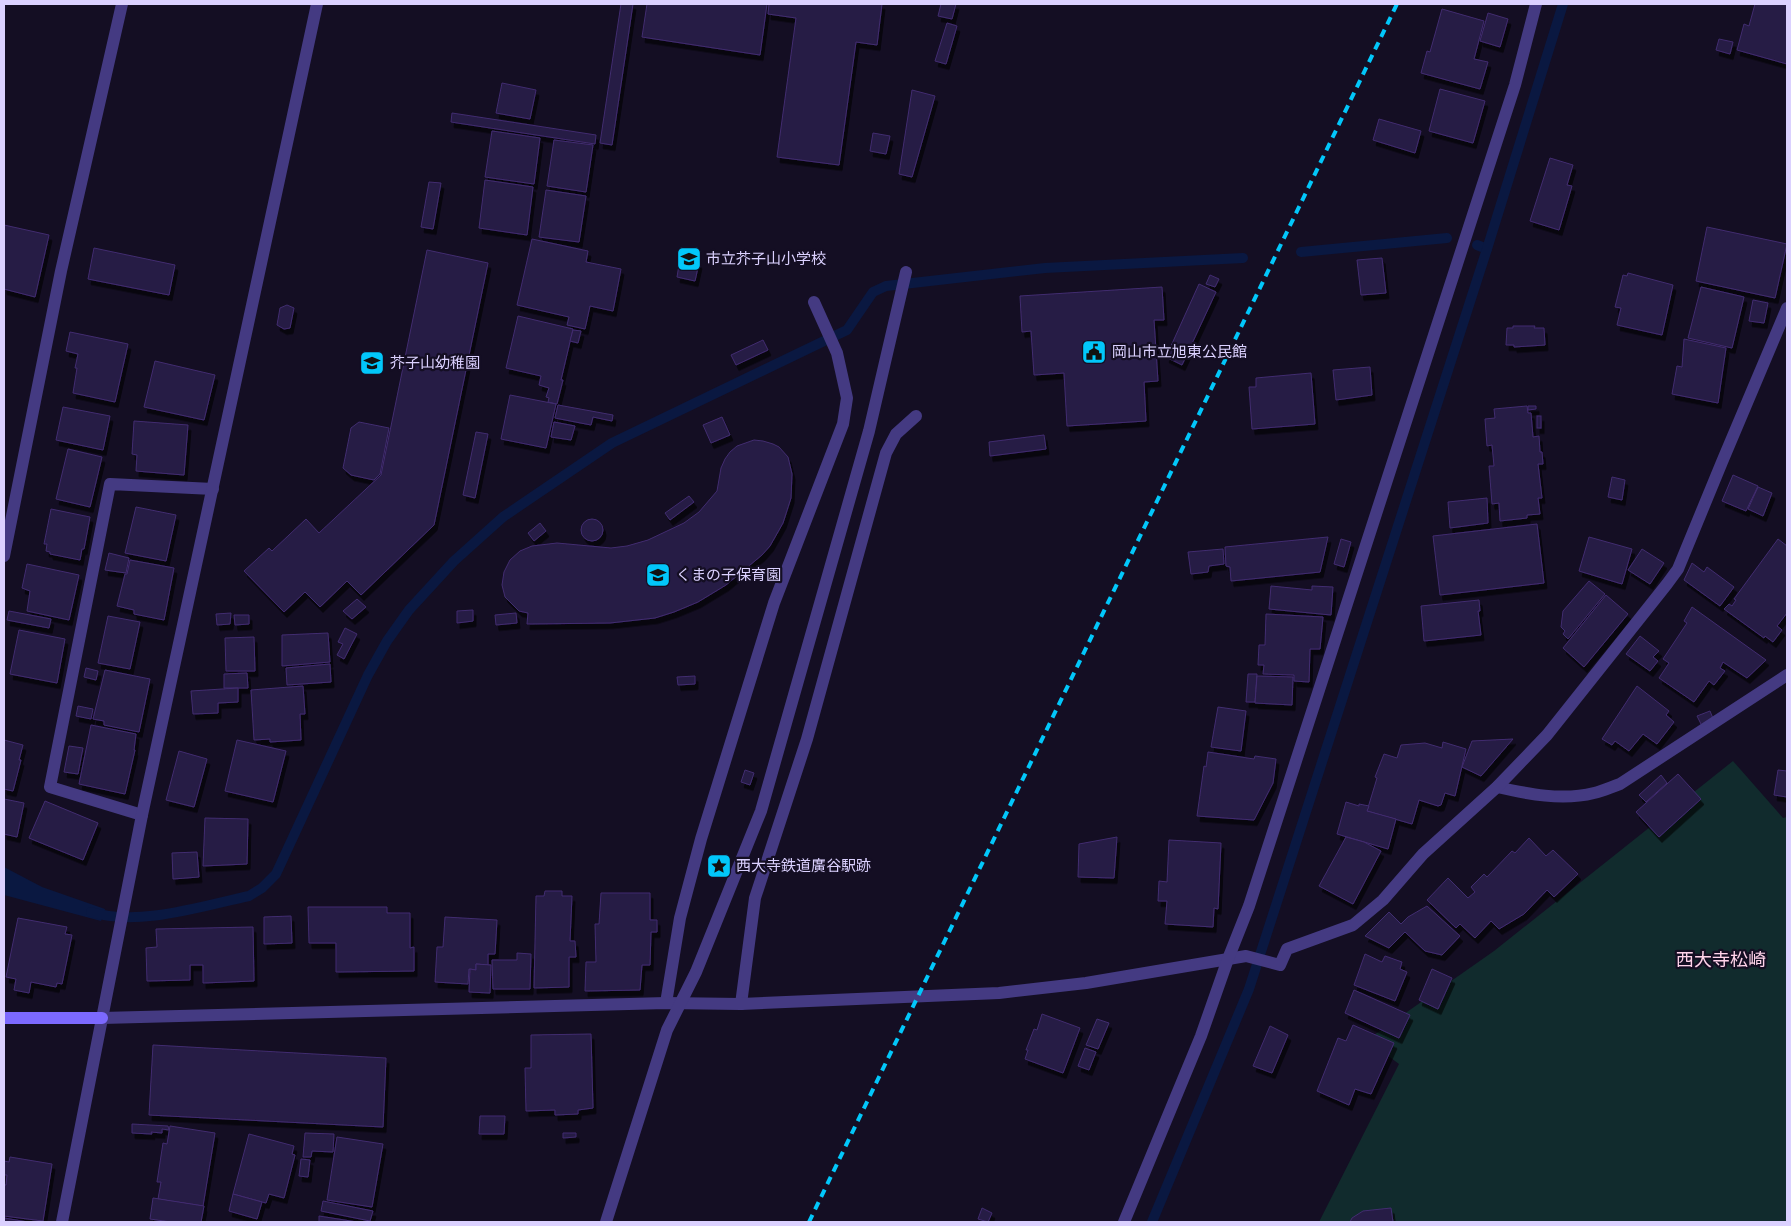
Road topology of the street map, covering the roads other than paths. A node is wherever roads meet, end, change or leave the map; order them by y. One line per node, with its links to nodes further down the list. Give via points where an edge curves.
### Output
1 (122, 4): 9 (street, via 61,272)
2 (317, 4): 8 (street)
3 (1536, 4): 13 (street, via 1515,85 1457,269 1249,906)
4 (906, 272): 15 (street, via 869,431 762,811 696,972)
5 (814, 302): 14 (street, via 837,352 847,398 843,424 774,603 703,831 680,918)
6 (1787, 308): 11 (street, via 1678,569 1546,735)
7 (916, 416): 16 (street, via 896,434 886,453 807,739 755,898)
8 (213, 489): 12 (street); 12 (street, via 110,484 50,787)
9 (4, 556)
10 (1787, 675): 11 (street, via 1620,784 1593,794 1563,797)
11 (1497, 787): 13 (street, via 1423,854 1383,900 1353,925 1287,949 1280,965 1246,956)
12 (142, 815): 18 (street)
13 (1228, 959): 16 (street, via 1086,983 999,993); 21 (street, via 1202,1036)
14 (666, 1003): 15 (street); 18 (street)
15 (680, 1003): 16 (street); 20 (street, via 667,1030)
16 (741, 1004)
17 (4, 1018): 18 (street)
18 (102, 1018): 19 (street)
19 (62, 1222)
20 (606, 1222)
21 (1124, 1222)

